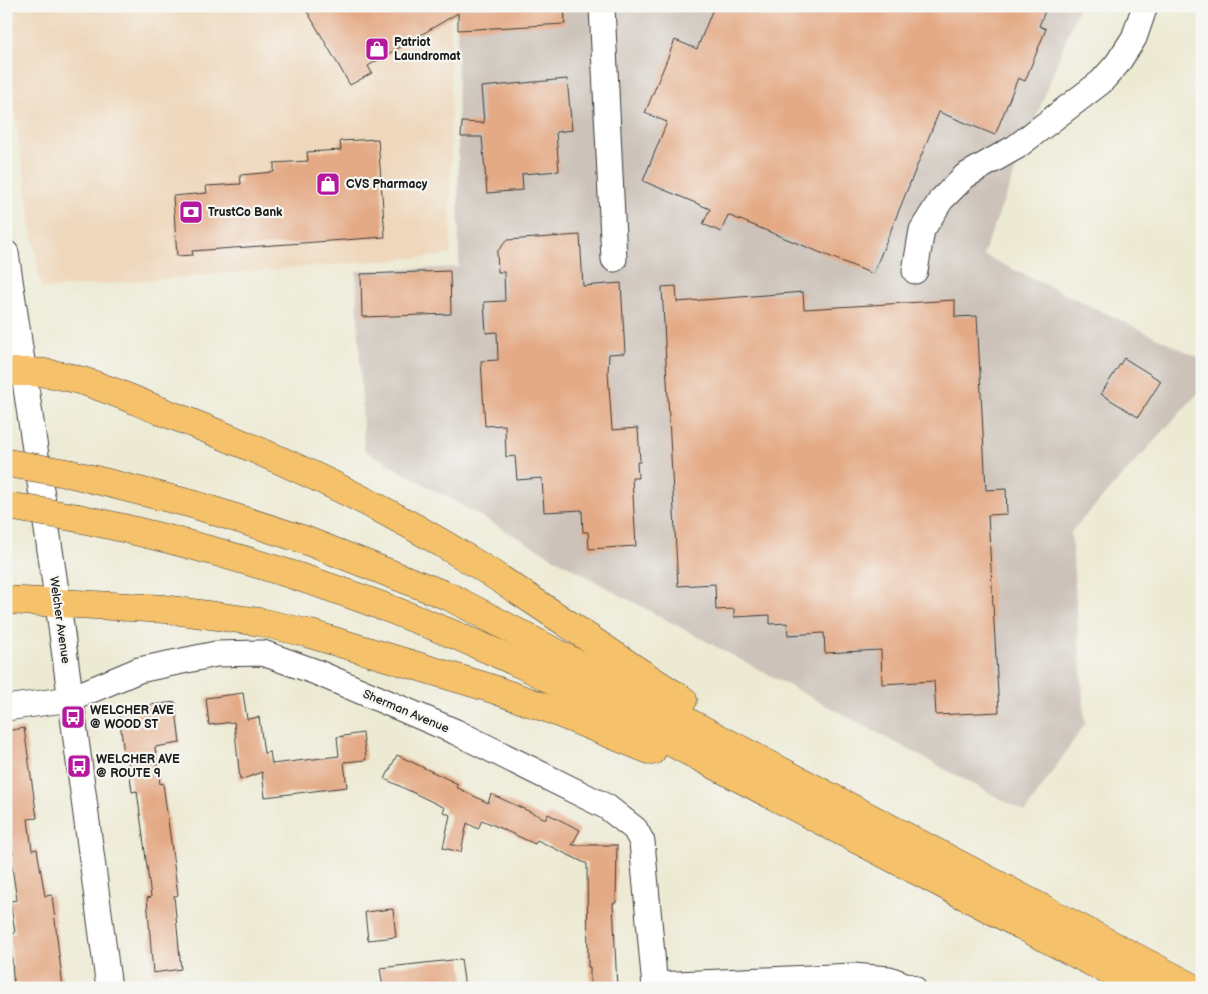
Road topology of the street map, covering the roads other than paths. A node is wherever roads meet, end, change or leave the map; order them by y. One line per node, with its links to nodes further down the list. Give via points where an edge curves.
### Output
1 (602, 6): 4 (street)
2 (1145, 6): 5 (street, via 1134,38 1101,82 1016,147 965,176 941,200 922,230)
3 (6, 253): 6 (street, Welcher Avenue)
4 (614, 259)
5 (915, 271)
6 (15, 372): 10 (street, Welcher Avenue); 13 (highway, via 59,375 172,415 282,461 371,505 463,556 620,660)
7 (7, 463): 13 (highway, bridge, via 132,487 248,521 343,554 450,597 541,644)
8 (10, 506): 13 (highway, bridge, via 156,535 293,574 436,626)
9 (6, 600): 10 (highway)
10 (58, 604): 11 (street, Welcher Avenue); 13 (highway, via 119,605 213,614 307,633 548,708)
11 (70, 699): 12 (street, Sherman Avenue); 14 (street, Sherman Avenue, via 139,670 216,654 263,653 456,732 607,807 635,829 642,842); 15 (street, Welcher Avenue)
12 (6, 708)
13 (853, 824): 17 (highway); 18 (highway)
14 (655, 986): 16 (street, via 854,976 889,980)
15 (109, 988)
16 (914, 988)
17 (1141, 988)
18 (1194, 988)

